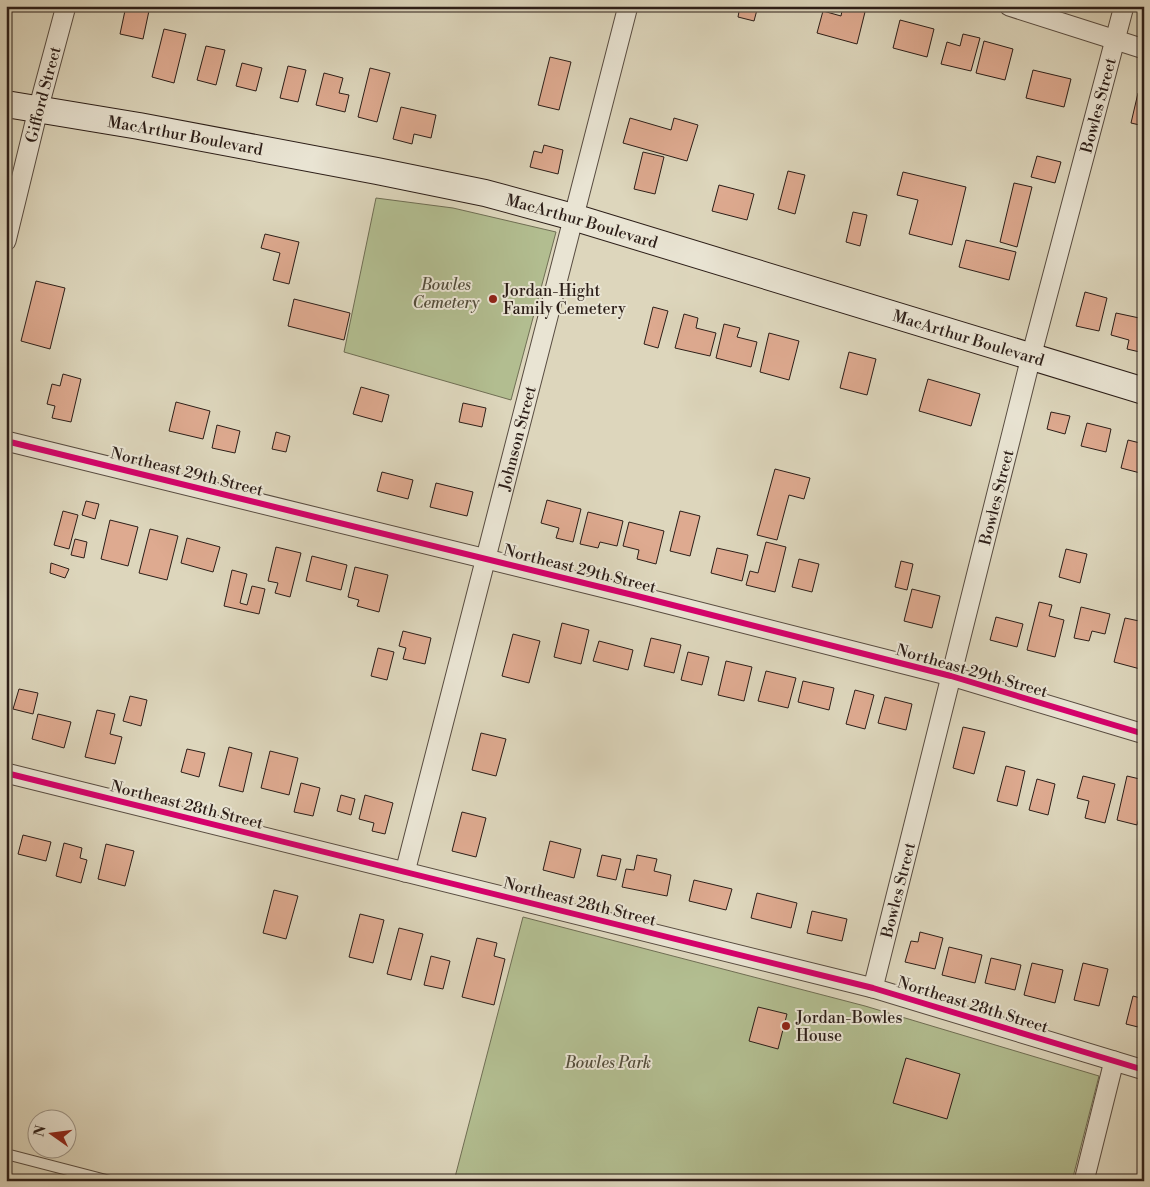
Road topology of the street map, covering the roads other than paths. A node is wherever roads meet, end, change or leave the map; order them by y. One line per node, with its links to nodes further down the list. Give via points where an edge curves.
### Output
1 (66, 6): 8 (street, Gifford Street)
2 (628, 6): 9 (street, Johnson Street)
3 (1009, 6): 5 (street)
4 (1124, 6): 5 (street, Bowles Street)
5 (1115, 40): 6 (street); 11 (street, Bowles Street)
6 (1144, 49)
7 (6, 104): 8 (main road, MacArthur Boulevard)
8 (38, 110): 9 (main road, MacArthur Boulevard, via 377,171 485,193); 10 (street, Gifford Street)
9 (573, 217): 11 (main road, MacArthur Boulevard); 14 (street, Johnson Street)
10 (6, 241)
11 (1031, 357): 12 (main road, MacArthur Boulevard); 15 (street, Bowles Street)
12 (1144, 391)
13 (6, 441): 14 (street, Northeast 29th Street)
14 (487, 559): 15 (street, Northeast 29th Street); 18 (street, Johnson Street)
15 (951, 676): 16 (street, Northeast 29th Street); 19 (street, Bowles Street)
16 (1144, 734)
17 (6, 773): 18 (street, Northeast 28th Street)
18 (406, 872): 19 (street, Northeast 28th Street)
19 (873, 988): 20 (street, Northeast 28th Street)
20 (1114, 1061): 21 (street, Northeast 28th Street); 24 (street)
21 (1144, 1070)
22 (6, 1154): 23 (lane)
23 (110, 1181)
24 (1084, 1181)

